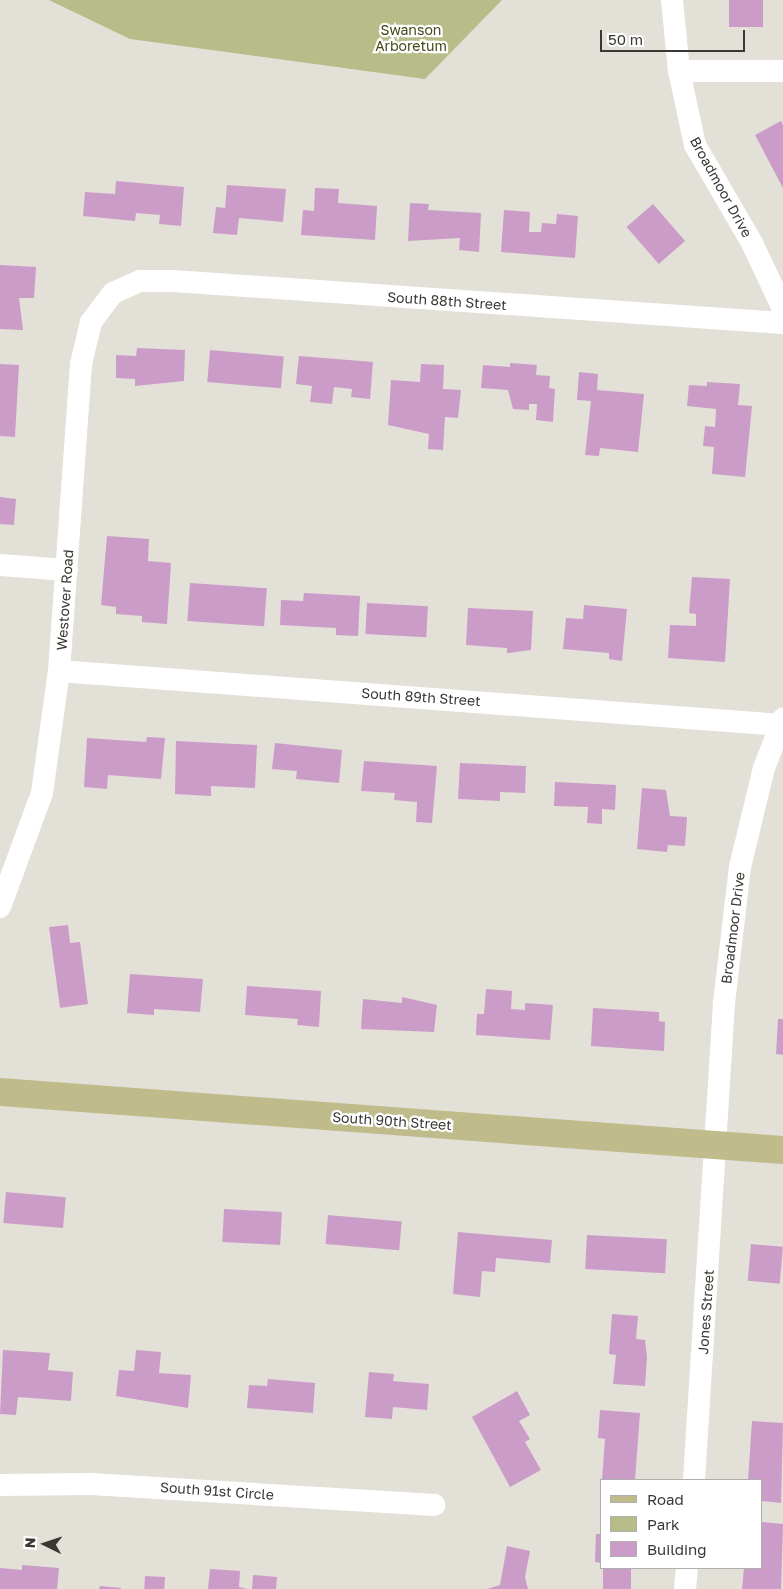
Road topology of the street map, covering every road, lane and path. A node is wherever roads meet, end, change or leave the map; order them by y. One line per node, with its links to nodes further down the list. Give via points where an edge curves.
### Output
1 (672, 0): 2 (street, Broadmoor Drive)
2 (679, 71): 3 (street); 5 (street, Broadmoor Drive, via 695,145 752,243)
3 (783, 71)
4 (113, 293): 6 (street, South 88th Street, via 140,281 173,282); 8 (street, Westover Road, via 91,322 81,364)
5 (783, 309)
6 (783, 323)
7 (0, 565): 8 (street)
8 (67, 570): 9 (street, Westover Road)
9 (59, 671): 10 (street, South 89th Street); 11 (street, Westover Road, via 42,793)
10 (782, 723): 13 (street, Broadmoor Drive, via 748,824 740,867 724,1003)
11 (0, 907)
12 (0, 1092): 13 (main road, South 90th Street)
13 (716, 1144): 14 (main road, South 90th Street); 15 (street, Jones Street)
14 (783, 1150)
15 (694, 1479)
16 (0, 1485): 17 (street, South 91st Circle, via 108,1484)
17 (434, 1505)
18 (687, 1569): 19 (street)
19 (686, 1589)

